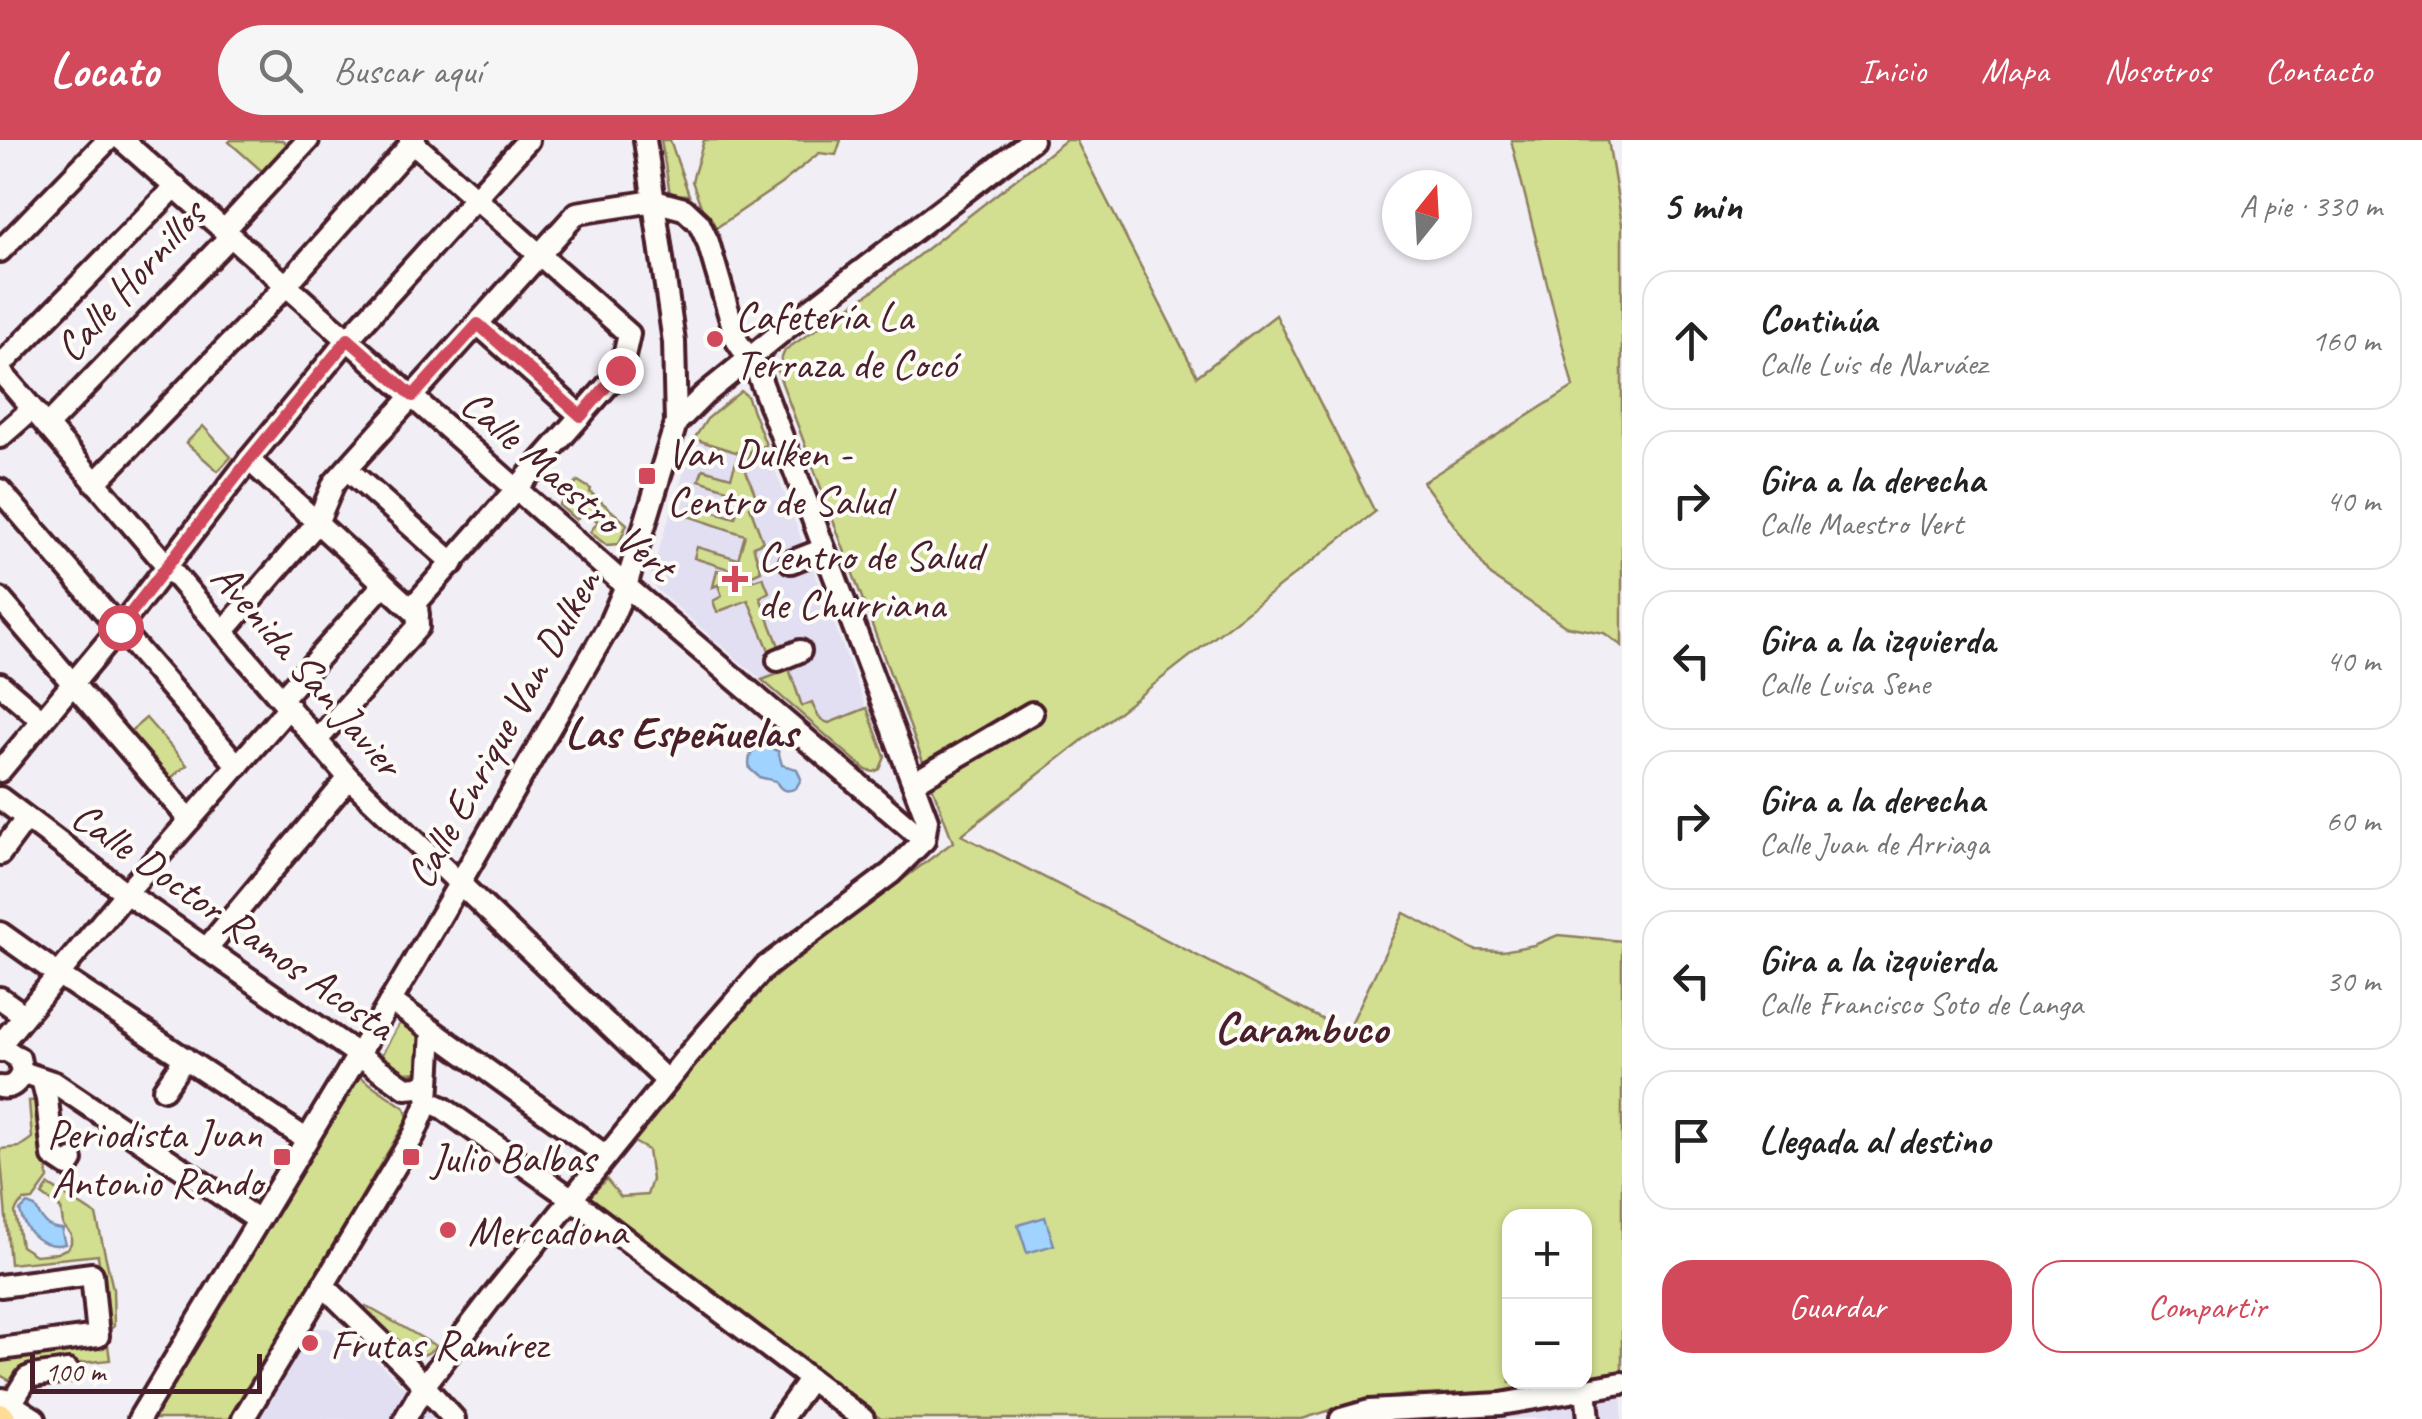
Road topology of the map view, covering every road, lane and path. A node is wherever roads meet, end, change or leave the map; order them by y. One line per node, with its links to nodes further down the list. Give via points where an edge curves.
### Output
1 (108, 140): 12 (street)
2 (122, 140): 8 (street, Calle Maestro Vert)
3 (528, 140): 9 (street)
4 (645, 140): 10 (street)
5 (1032, 140): 17 (street)
6 (305, 141): 11 (street, Calle Hornillos)
7 (413, 141): 9 (street); 14 (street)
8 (176, 186): 11 (street, Calle Maestro Vert); 18 (street)
9 (476, 198): 13 (street); 16 (street)
10 (654, 201): 13 (street, via 577,213); 17 (street, via 684,209 700,223); 22 (street, via 674,342)
11 (227, 232): 14 (street, Calle Maestro Vert); 23 (street, Calle Hornillos)
12 (0, 251)
13 (540, 254): 15 (street); 21 (street, via 629,334 620,370)
14 (287, 284): 16 (street, Calle Maestro Vert); 27 (street)
15 (478, 324): 19 (street); 21 (street)
16 (348, 339): 19 (street, Calle Maestro Vert); 25 (street)
17 (748, 358): 22 (street); 31 (street)
18 (0, 368): 20 (street, Avenida San Javier)
19 (413, 396): 26 (street); 28 (street, Calle Maestro Vert)
20 (32, 410): 23 (street, Avenida San Javier); 24 (street)
21 (581, 416): 28 (street)
22 (676, 423): 36 (street, Calle Enrique Van Dulken)
23 (47, 426): 27 (street, Avenida San Javier)
24 (0, 437)
25 (249, 460): 30 (street); 34 (street)
26 (347, 469): 30 (street); 32 (street)
27 (96, 482): 34 (street, Avenida San Javier)
28 (516, 488): 32 (street); 36 (street, Calle Maestro Vert)
29 (0, 490): 39 (street)
30 (318, 522): 35 (street); 40 (street)
31 (824, 549): 33 (street); 52 (street)
32 (453, 562): 38 (street, via 418,602)
33 (792, 562)
34 (168, 566): 39 (street); 40 (street, Avenida San Javier)
35 (384, 584): 38 (street); 45 (street)
36 (626, 586): 56 (street, Calle Maestro Vert); 58 (street, Calle Enrique Van Dulken)
37 (0, 600): 44 (street)
38 (418, 614): 48 (street, via 418,628)
39 (120, 627): 44 (street); 49 (street)
40 (224, 631): 45 (street, Avenida San Javier)
41 (800, 652): 42 (street)
42 (778, 660)
43 (0, 684): 47 (street)
44 (72, 684): 47 (street); 55 (street)
45 (286, 702): 48 (street, Avenida San Javier); 49 (street)
46 (1032, 713): 52 (street)
47 (42, 720): 50 (street)
48 (317, 740): 51 (street, Avenida San Javier)
49 (238, 766): 55 (street)
50 (0, 771)
51 (349, 778): 58 (street, Avenida San Javier); 61 (street)
52 (913, 783): 56 (street, via 927,820)
53 (0, 798): 54 (street, Calle Doctor Ramos Acosta)
54 (26, 818): 57 (street); 59 (street, Calle Doctor Ramos Acosta)
55 (190, 820): 59 (street)
56 (924, 840): 71 (street, via 764,968)
57 (0, 854)
58 (461, 883): 64 (street, Calle Enrique Van Dulken); 71 (street, Avenida San Javier)
59 (126, 893): 61 (street, Calle Doctor Ramos Acosta); 62 (street)
60 (0, 933): 62 (street)
61 (206, 948): 68 (street, Calle Doctor Ramos Acosta)
62 (59, 975): 65 (street); 69 (street)
63 (0, 998): 65 (street)
64 (391, 1001): 66 (street); 68 (street, Calle Enrique Van Dulken)
65 (24, 1015): 67 (street)
66 (432, 1031): 74 (street); 76 (street)
67 (0, 1048): 70 (street)
68 (358, 1053): 74 (street, Calle Doctor Ramos Acosta, via 406,1088); 75 (street, Calle Enrique Van Dulken)
69 (185, 1058): 73 (street); 75 (street)
70 (32, 1076): 72 (street); 77 (street, via 47,1099 53,1156 68,1166); 79 (street, via 55,1082)
71 (667, 1081): 76 (street)
72 (0, 1087)
73 (164, 1090)
74 (428, 1092): 78 (street, Calle Doctor Ramos Acosta); 80 (street, via 414,1135)
75 (306, 1139): 79 (street, Calle Enrique Van Dulken)
76 (606, 1156): 78 (street)
77 (72, 1160)
78 (572, 1199): 84 (street, Calle Doctor Ramos Acosta); 86 (street)
79 (258, 1220): 91 (street, Calle Enrique Van Dulken)
80 (324, 1285): 86 (street); 92 (street)
81 (0, 1286): 82 (street, via 92,1274 98,1336)
82 (0, 1349)
83 (68, 1372): 89 (street, via 27,1378)
84 (810, 1380): 95 (street); 96 (street, Calle Doctor Ramos Acosta)
85 (1622, 1383): 87 (street)
86 (424, 1386): 93 (street); 94 (street)
87 (1592, 1388)
88 (1586, 1389): 97 (street); 98 (street)
89 (3, 1410): 90 (street)
90 (35, 1419)
91 (139, 1419)
92 (243, 1419)
93 (405, 1419)
94 (454, 1419)
95 (781, 1419)
96 (863, 1419)
97 (1341, 1419)
98 (1589, 1419)

